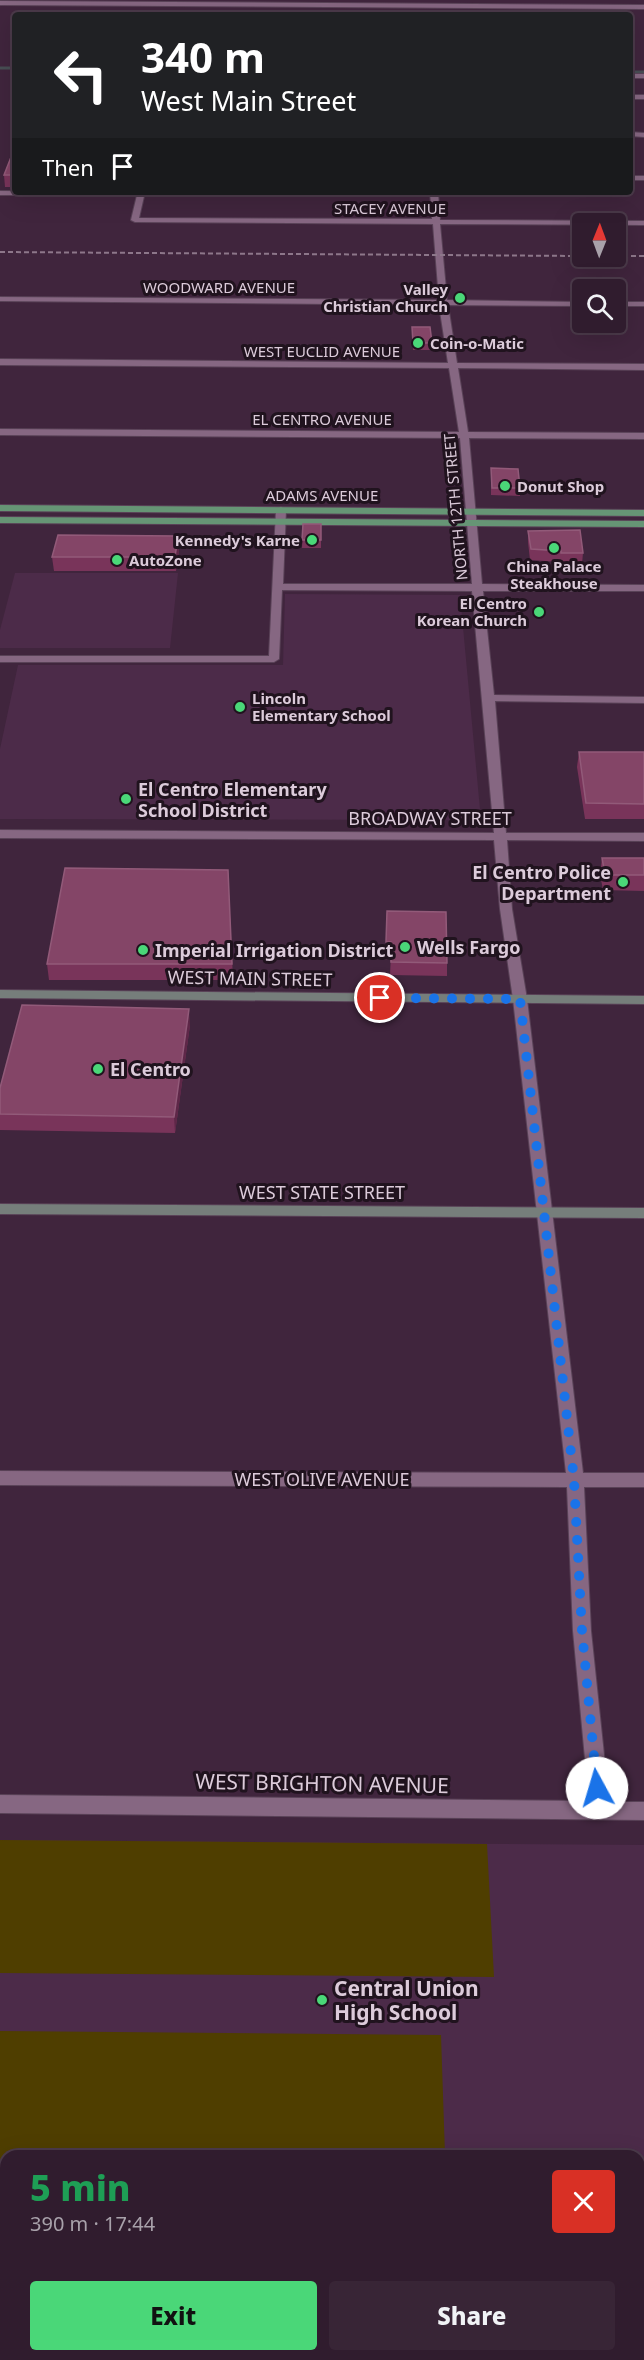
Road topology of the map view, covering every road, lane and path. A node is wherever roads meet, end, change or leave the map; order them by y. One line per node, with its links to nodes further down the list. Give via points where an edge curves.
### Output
1 (0, 3): 2 (street)
2 (420, 3): 3 (street)
3 (644, 7)
4 (141, 195): 6 (street, STACEY AVENUE, via 135,220)
5 (434, 195): 6 (street, NORTH 12TH STREET)
6 (435, 222): 7 (street, STACEY AVENUE); 9 (street, NORTH 12TH STREET)
7 (644, 223)
8 (0, 299): 9 (street, WOODWARD AVENUE)
9 (443, 302): 10 (street, WOODWARD AVENUE); 14 (street, NORTH 12TH STREET)
10 (572, 304)
11 (626, 304): 12 (street)
12 (644, 304)
13 (0, 362): 14 (street, WEST EUCLID AVENUE)
14 (452, 365): 15 (street, WEST EUCLID AVENUE); 17 (street, NORTH 12TH STREET)
15 (644, 367)
16 (0, 432): 17 (street, EL CENTRO AVENUE)
17 (465, 434): 18 (street, EL CENTRO AVENUE); 22 (street, NORTH 12TH STREET)
18 (644, 436)
19 (0, 508): 21 (main road, ADAMS AVENUE)
20 (644, 513): 22 (main road, ADAMS AVENUE)
21 (281, 516): 22 (main road, ADAMS AVENUE); 23 (main road, ADAMS AVENUE); 25 (street)
22 (469, 517): 24 (main road, ADAMS AVENUE); 26 (street, NORTH 12TH STREET)
23 (0, 520)
24 (644, 524)
25 (279, 587): 26 (street); 28 (street, via 274,659)
26 (477, 587): 27 (street); 30 (street, NORTH 12TH STREET)
27 (644, 588)
28 (2, 659): 29 (street)
29 (0, 672)
30 (489, 698): 31 (street); 33 (street, NORTH 12TH STREET)
31 (644, 700)
32 (0, 834): 33 (street, BROADWAY STREET)
33 (501, 836): 34 (street, BROADWAY STREET); 36 (street, NORTH 12TH STREET, via 506,909)
34 (644, 837)
35 (0, 994): 36 (street, WEST MAIN STREET)
36 (520, 999): 37 (street, WEST MAIN STREET); 39 (street, NORTH 12TH STREET)
37 (644, 1000)
38 (0, 1209): 39 (street, WEST STATE STREET)
39 (543, 1212): 40 (street, WEST STATE STREET); 42 (street, NORTH 12TH STREET)
40 (644, 1213)
41 (0, 1478): 42 (street, WEST OLIVE AVENUE)
42 (574, 1480): 43 (street, WEST OLIVE AVENUE); 45 (street, NORTH 12TH STREET, via 582,1631)
43 (644, 1480)
44 (0, 1804): 45 (street, WEST BRIGHTON AVENUE)
45 (600, 1811): 46 (street, WEST BRIGHTON AVENUE)
46 (644, 1811)

